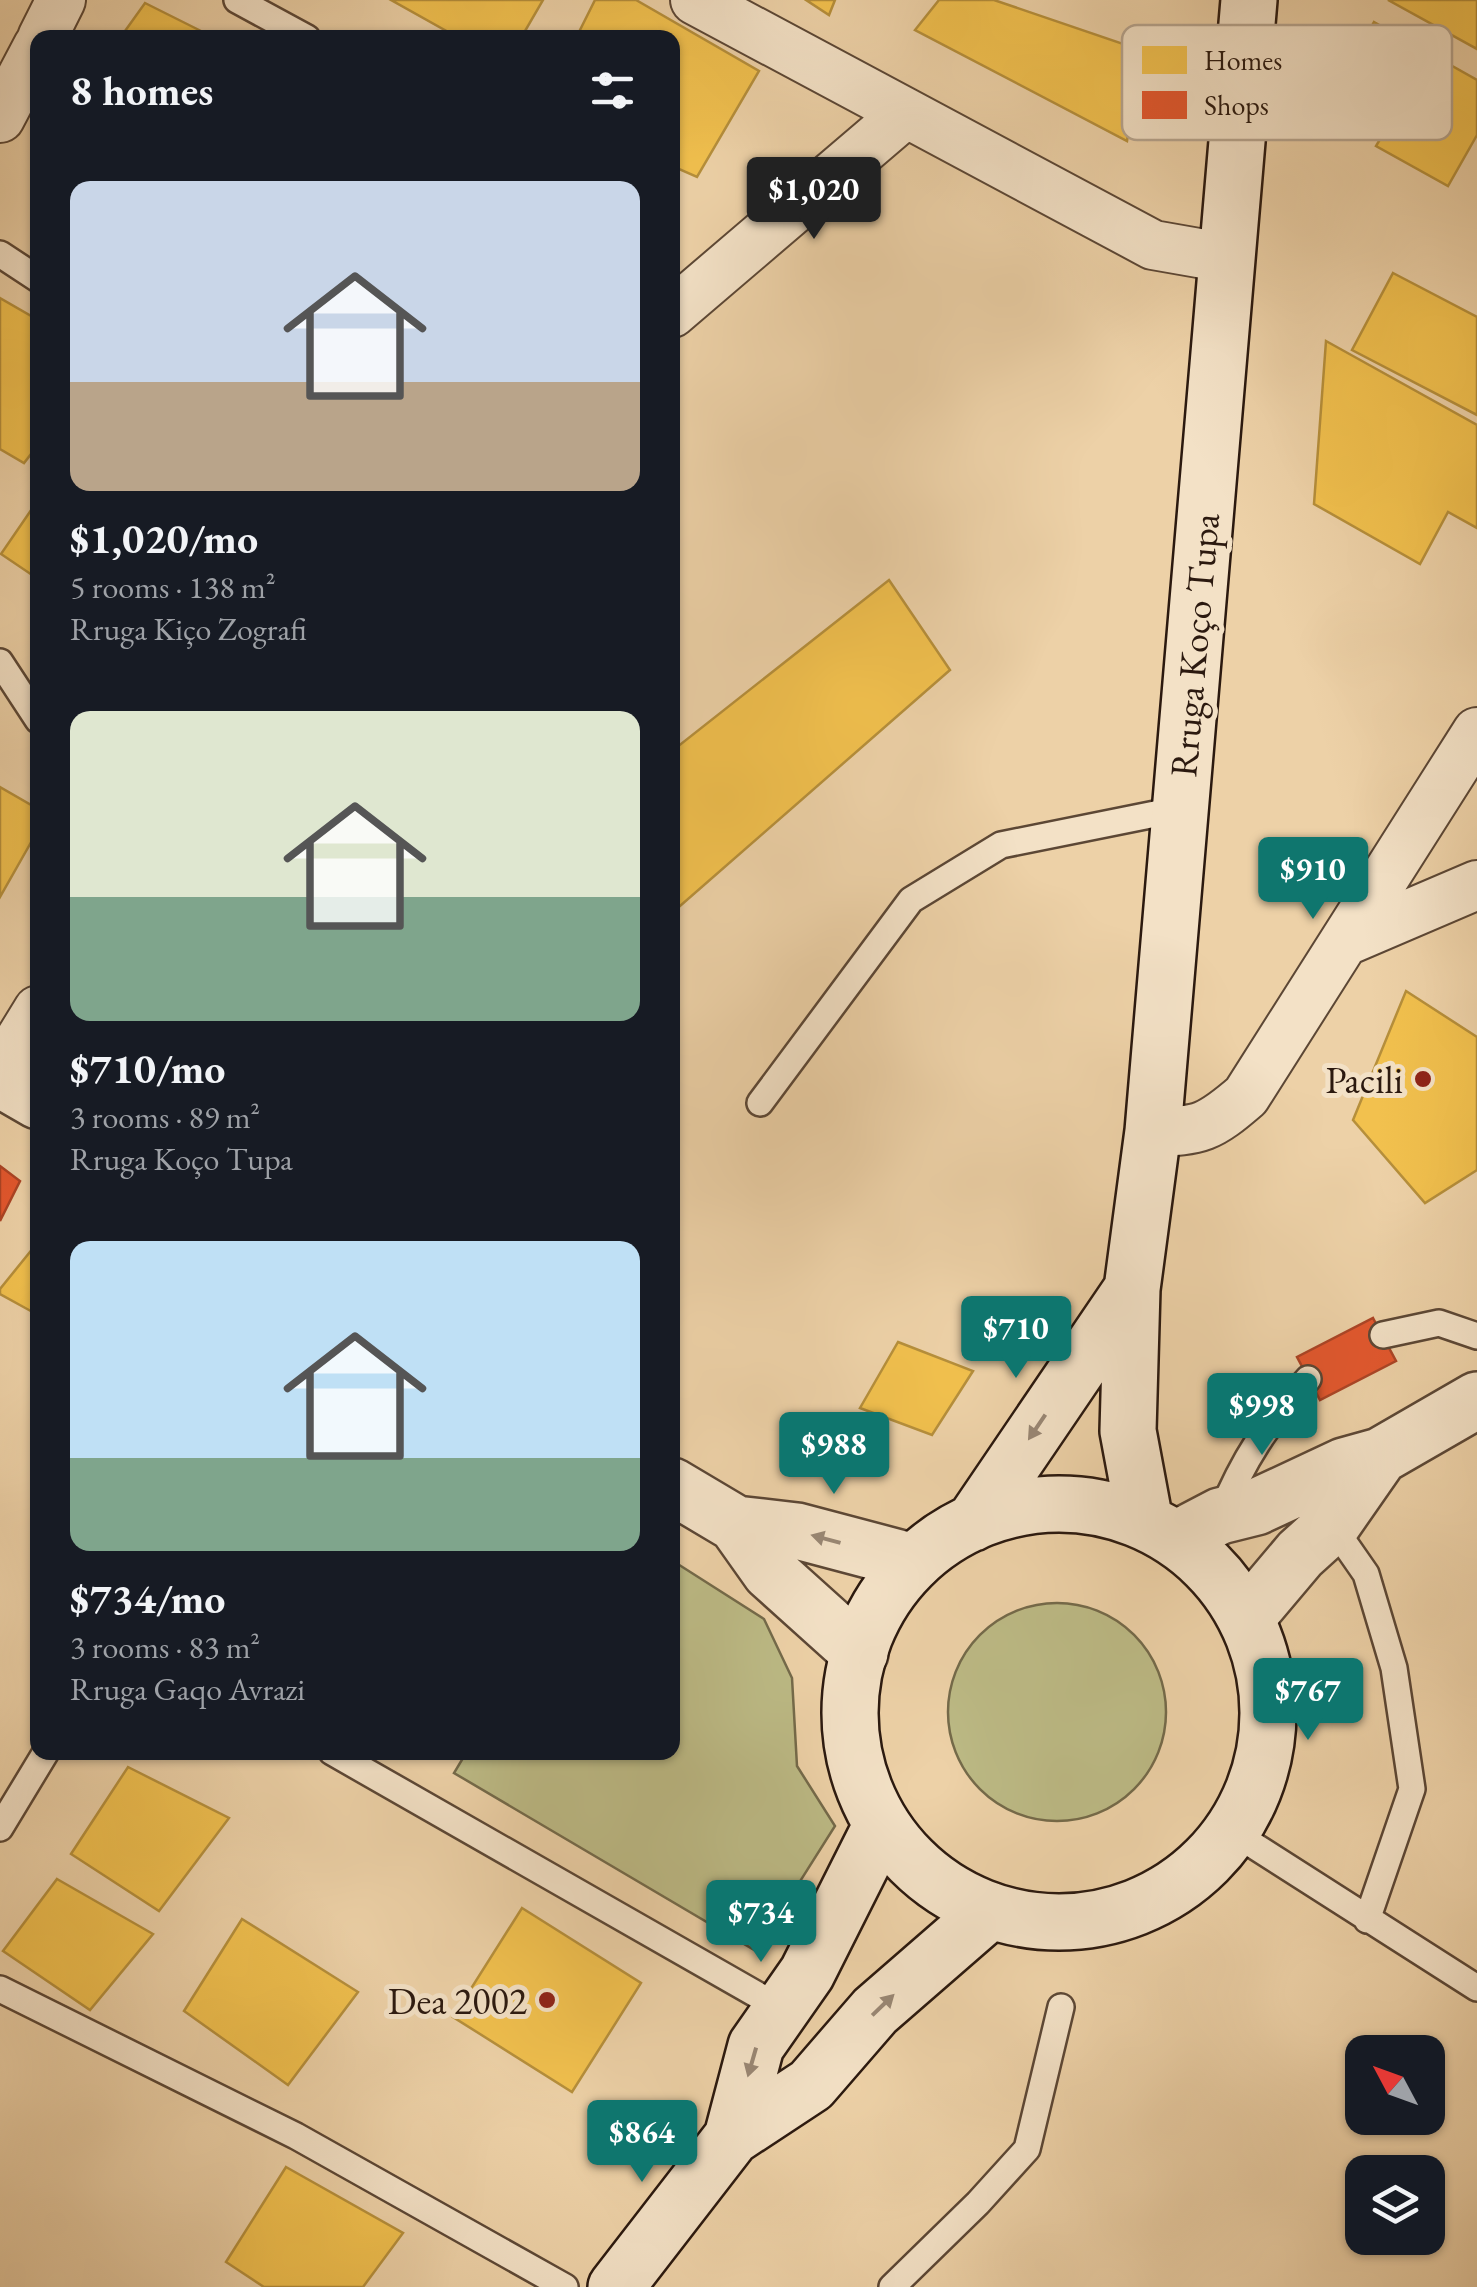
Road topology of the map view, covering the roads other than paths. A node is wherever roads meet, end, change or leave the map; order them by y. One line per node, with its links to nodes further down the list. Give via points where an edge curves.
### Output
1 (61, 0): 6 (street)
2 (237, 0): 7 (lane)
3 (695, 0): 9 (street)
4 (1248, 0): 5 (main road, Rruga Koço Tupa)
5 (1246, 25)
6 (46, 30)
7 (291, 30)
8 (30, 61): 10 (street)
9 (906, 113): 13 (street, via 1153,245); 15 (street)
10 (0, 118)
11 (1237, 140): 13 (main road, Rruga Koço Tupa)
12 (0, 254): 14 (lane)
13 (1227, 258): 19 (main road, Rruga Koço Tupa)
14 (30, 274)
15 (680, 306)
16 (0, 662): 17 (lane)
17 (30, 708)
18 (1477, 732): 21 (street)
19 (1180, 810): 25 (lane, via 1001,845 911,900); 26 (main road, Rruga Koço Tupa)
20 (1477, 885): 21 (street)
21 (1346, 941): 26 (street, via 1246,1096 1190,1132)
22 (30, 1024): 23 (street)
23 (0, 1075): 24 (main road)
24 (30, 1096)
25 (760, 1103)
26 (1153, 1131): 27 (main road, Rruga Koço Tupa)
27 (1132, 1289): 34 (main road, Rruga Koço Tupa, one-way to 34); 37 (main road, Rruga Koço Tupa, via 1128,1431)
28 (1382, 1335): 29 (lane, via 1439,1323)
29 (1477, 1336)
30 (1308, 1378): 37 (lane, via 1241,1466)
31 (1477, 1400): 32 (main road)
32 (1380, 1456): 36 (main road); 37 (main road, via 1256,1507)
33 (680, 1491): 35 (main road)
34 (973, 1523): 37 (main road, via 1041,1504 1076,1504); 38 (main road)
35 (736, 1524): 38 (main road, one-way to 35, via 797,1531); 40 (main road, via 770,1572)
36 (1332, 1525): 39 (main road); 47 (lane, via 1366,1574 1394,1668 1412,1789)
37 (1180, 1526): 39 (main road)
38 (914, 1562): 40 (main road, via 872,1620)
39 (1246, 1618): 45 (main road, via 1263,1668 1268,1721 1253,1790)
40 (860, 1653): 43 (main road, via 850,1723 860,1775)
41 (41, 1760): 44 (lane)
42 (346, 1760): 51 (lane)
43 (882, 1824): 46 (main road, via 929,1876); 51 (main road, via 808,1973)
44 (0, 1828)
45 (1231, 1831): 46 (main road, via 1191,1875 1130,1910 1060,1922); 47 (lane)
46 (990, 1911): 52 (main road, one-way to 46, via 811,2086 875,2012)
47 (1368, 1920): 48 (lane)
48 (1477, 1988)
49 (0, 1989): 53 (lane, via 296,2136)
50 (1061, 2006): 55 (lane, via 1027,2149)
51 (782, 2008): 52 (main road, one-way to 52, via 756,2046)
52 (732, 2137): 54 (main road)
53 (565, 2287)
54 (616, 2287)
55 (892, 2287)

